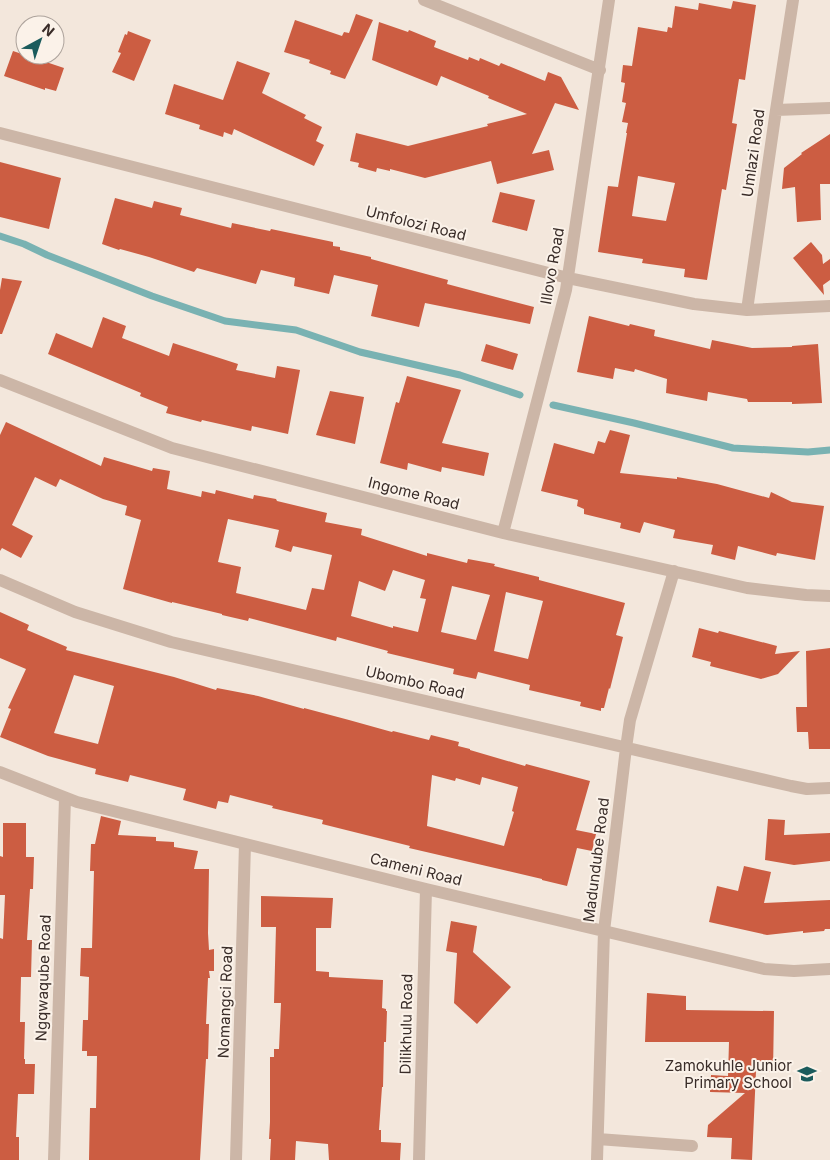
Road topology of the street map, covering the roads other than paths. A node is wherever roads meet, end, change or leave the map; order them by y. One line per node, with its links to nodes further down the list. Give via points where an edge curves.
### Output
1 (424, 0): 4 (street)
2 (609, 0): 4 (street, Illovo Road)
3 (793, 0): 6 (street, Umlazi Road)
4 (600, 70): 8 (street, Illovo Road)
5 (830, 108): 6 (street)
6 (776, 110): 10 (street, Umlazi Road)
7 (0, 133): 8 (street, Umfolozi Road)
8 (568, 278): 10 (street, Umfolozi Road, via 694,304); 12 (street, Illovo Road)
9 (830, 306): 10 (street, Umfolozi Road)
10 (748, 310)
11 (0, 380): 12 (street, Ingome Road, via 172,448)
12 (503, 533): 13 (street, Ingome Road)
13 (674, 571): 15 (street, Ingome Road, via 747,588); 16 (street, Madundube Road, via 630,720)
14 (0, 580): 16 (street, Ubombo Road, via 75,612 171,642)
15 (830, 596)
16 (626, 748): 18 (street, Ubombo Road, via 791,786); 22 (street, Madundube Road)
17 (0, 772): 19 (street, Cameni Road)
18 (830, 788)
19 (65, 798): 20 (street, Cameni Road); 26 (street, Ngqwaqube Road)
20 (245, 844): 21 (street, Cameni Road); 27 (street, Nomangci Road)
21 (426, 888): 22 (street, Cameni Road); 28 (street, Dilikhulu Road)
22 (604, 931): 23 (street, Cameni Road, via 764,969); 24 (street, Madundube Road)
23 (830, 969)
24 (598, 1139): 25 (street); 29 (street, Madundube Road)
25 (692, 1146)
26 (54, 1160)
27 (236, 1160)
28 (419, 1160)
29 (598, 1160)

